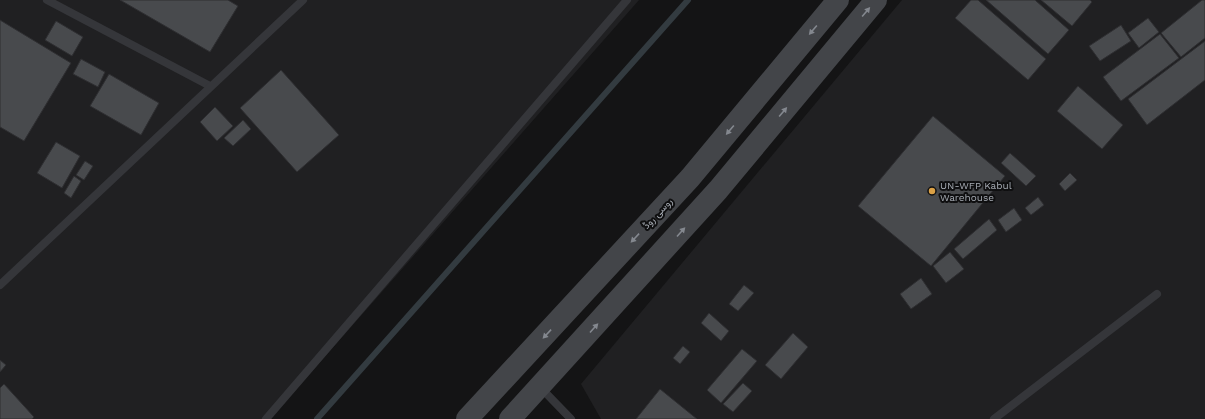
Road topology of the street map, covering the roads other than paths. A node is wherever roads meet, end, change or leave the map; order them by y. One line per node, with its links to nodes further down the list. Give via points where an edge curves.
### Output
1 (47, 0): 6 (lane)
2 (303, 0): 6 (lane)
3 (627, 0): 11 (lane)
4 (838, 0): 9 (main road, روسی روڈ, one-way to 9, via 690,178)
5 (876, 0): 10 (main road, one-way to 5, via 718,190)
6 (210, 86): 7 (lane)
7 (0, 284)
8 (1157, 294): 15 (lane)
9 (518, 364): 10 (main road); 12 (main road, روسی روڈ)
10 (540, 387): 13 (main road); 14 (lane)
11 (266, 419)
12 (467, 419)
13 (510, 419)
14 (571, 419)
15 (994, 419)

